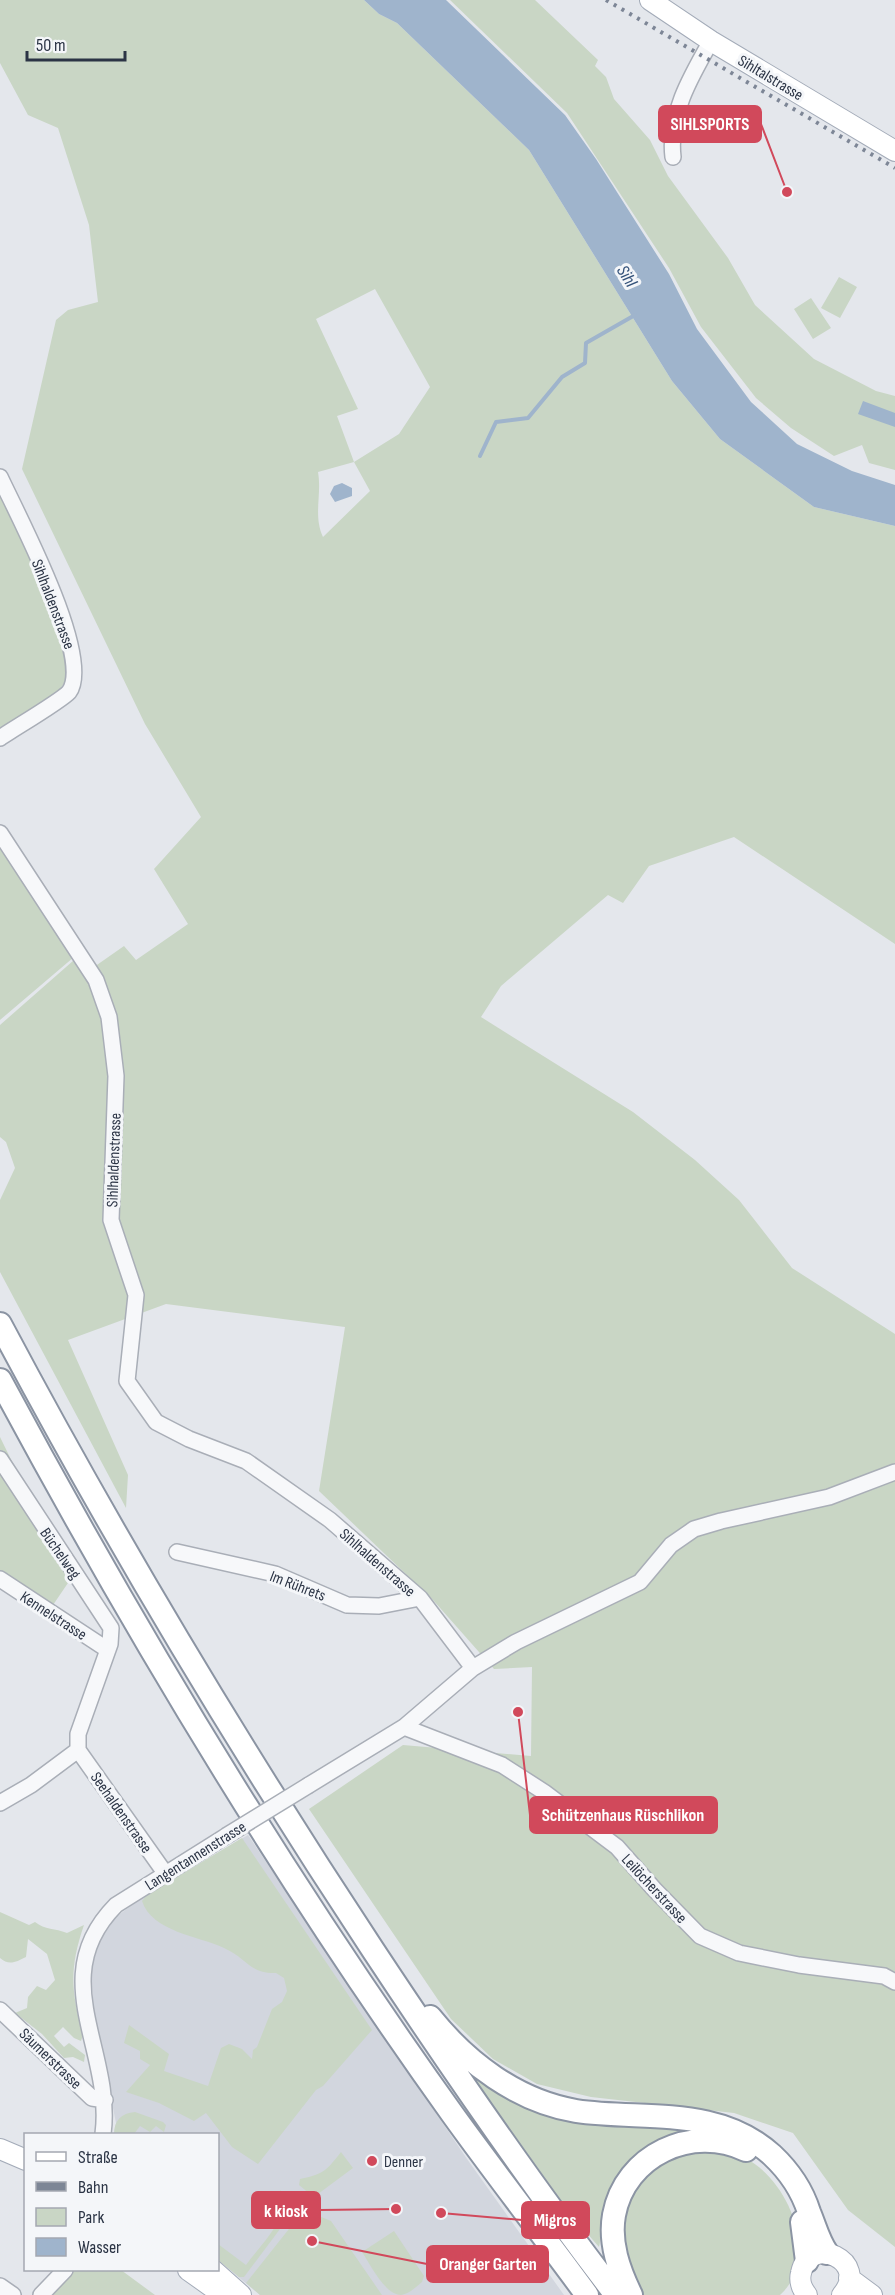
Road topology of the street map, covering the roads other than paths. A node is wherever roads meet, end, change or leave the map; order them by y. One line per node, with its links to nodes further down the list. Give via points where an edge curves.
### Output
1 (650, 0): 2 (main road, Sihltalstrasse)
2 (711, 41): 3 (main road, Sihltalstrasse); 4 (street, via 673,121)
3 (895, 151)
4 (673, 157)
5 (0, 477): 6 (street, Sihlhaldenstrasse, via 53,592 74,654 69,691)
6 (0, 738)
7 (0, 833): 14 (street, Sihlhaldenstrasse, via 96,980 109,1017 116,1076 111,1220 136,1295 127,1381 156,1422 246,1461 330,1521)
8 (0, 1324): 21 (highway, via 177,1640)
9 (0, 1380): 38 (highway, via 144,1638 272,1844 453,2115)
10 (0, 1459): 15 (street, Büchelweg, via 111,1628)
11 (895, 1472): 16 (street, Langentannenstrasse, via 829,1497 694,1529 671,1545 640,1582 516,1642)
12 (177, 1551): 14 (street, Im Rührets, via 275,1574 347,1605 379,1606)
13 (0, 1579): 15 (street, Kennelstrasse)
14 (420, 1598): 16 (street, Sihlhaldenstrasse)
15 (108, 1650): 18 (street, via 78,1734)
16 (473, 1668): 17 (street, Langentannenstrasse)
17 (404, 1727): 20 (street, Langentannenstrasse, bridge); 22 (street, Leilöcherstrasse, via 502,1765 617,1846 700,1936 739,1953 884,1976)
18 (78, 1750): 19 (street, via 32,1785); 20 (street, Seehaldenstrasse)
19 (0, 1803)
20 (165, 1873): 24 (street, Langentannenstrasse, via 116,1905 101,1920 85,1953 84,2001)
21 (373, 1950): 31 (highway, via 451,2041 484,2070 518,2092 574,2110 702,2120 750,2139 778,2162 796,2185 816,2233); 39 (highway, via 466,2091)
22 (895, 1982)
23 (0, 2010): 24 (street, Säumerstrasse, via 92,2098)
24 (105, 2100): 25 (street, Langentannenstrasse)
25 (103, 2133)
26 (0, 2150): 27 (main road)
27 (24, 2159)
28 (64, 2271): 35 (street)
29 (189, 2271): 36 (main road)
30 (214, 2271): 37 (main road)
31 (810, 2272): 33 (main road, via 843,2261); 40 (highway, via 801,2218 771,2169 739,2147 717,2141 688,2142 667,2148 642,2164 617,2205 614,2248); 41 (main road)
32 (0, 2286): 34 (street)
33 (846, 2287): 42 (main road)
34 (13, 2295)
35 (41, 2295)
36 (223, 2295)
37 (242, 2295)
38 (587, 2295)
39 (616, 2295)
40 (631, 2295)
41 (788, 2295)
42 (872, 2295)

